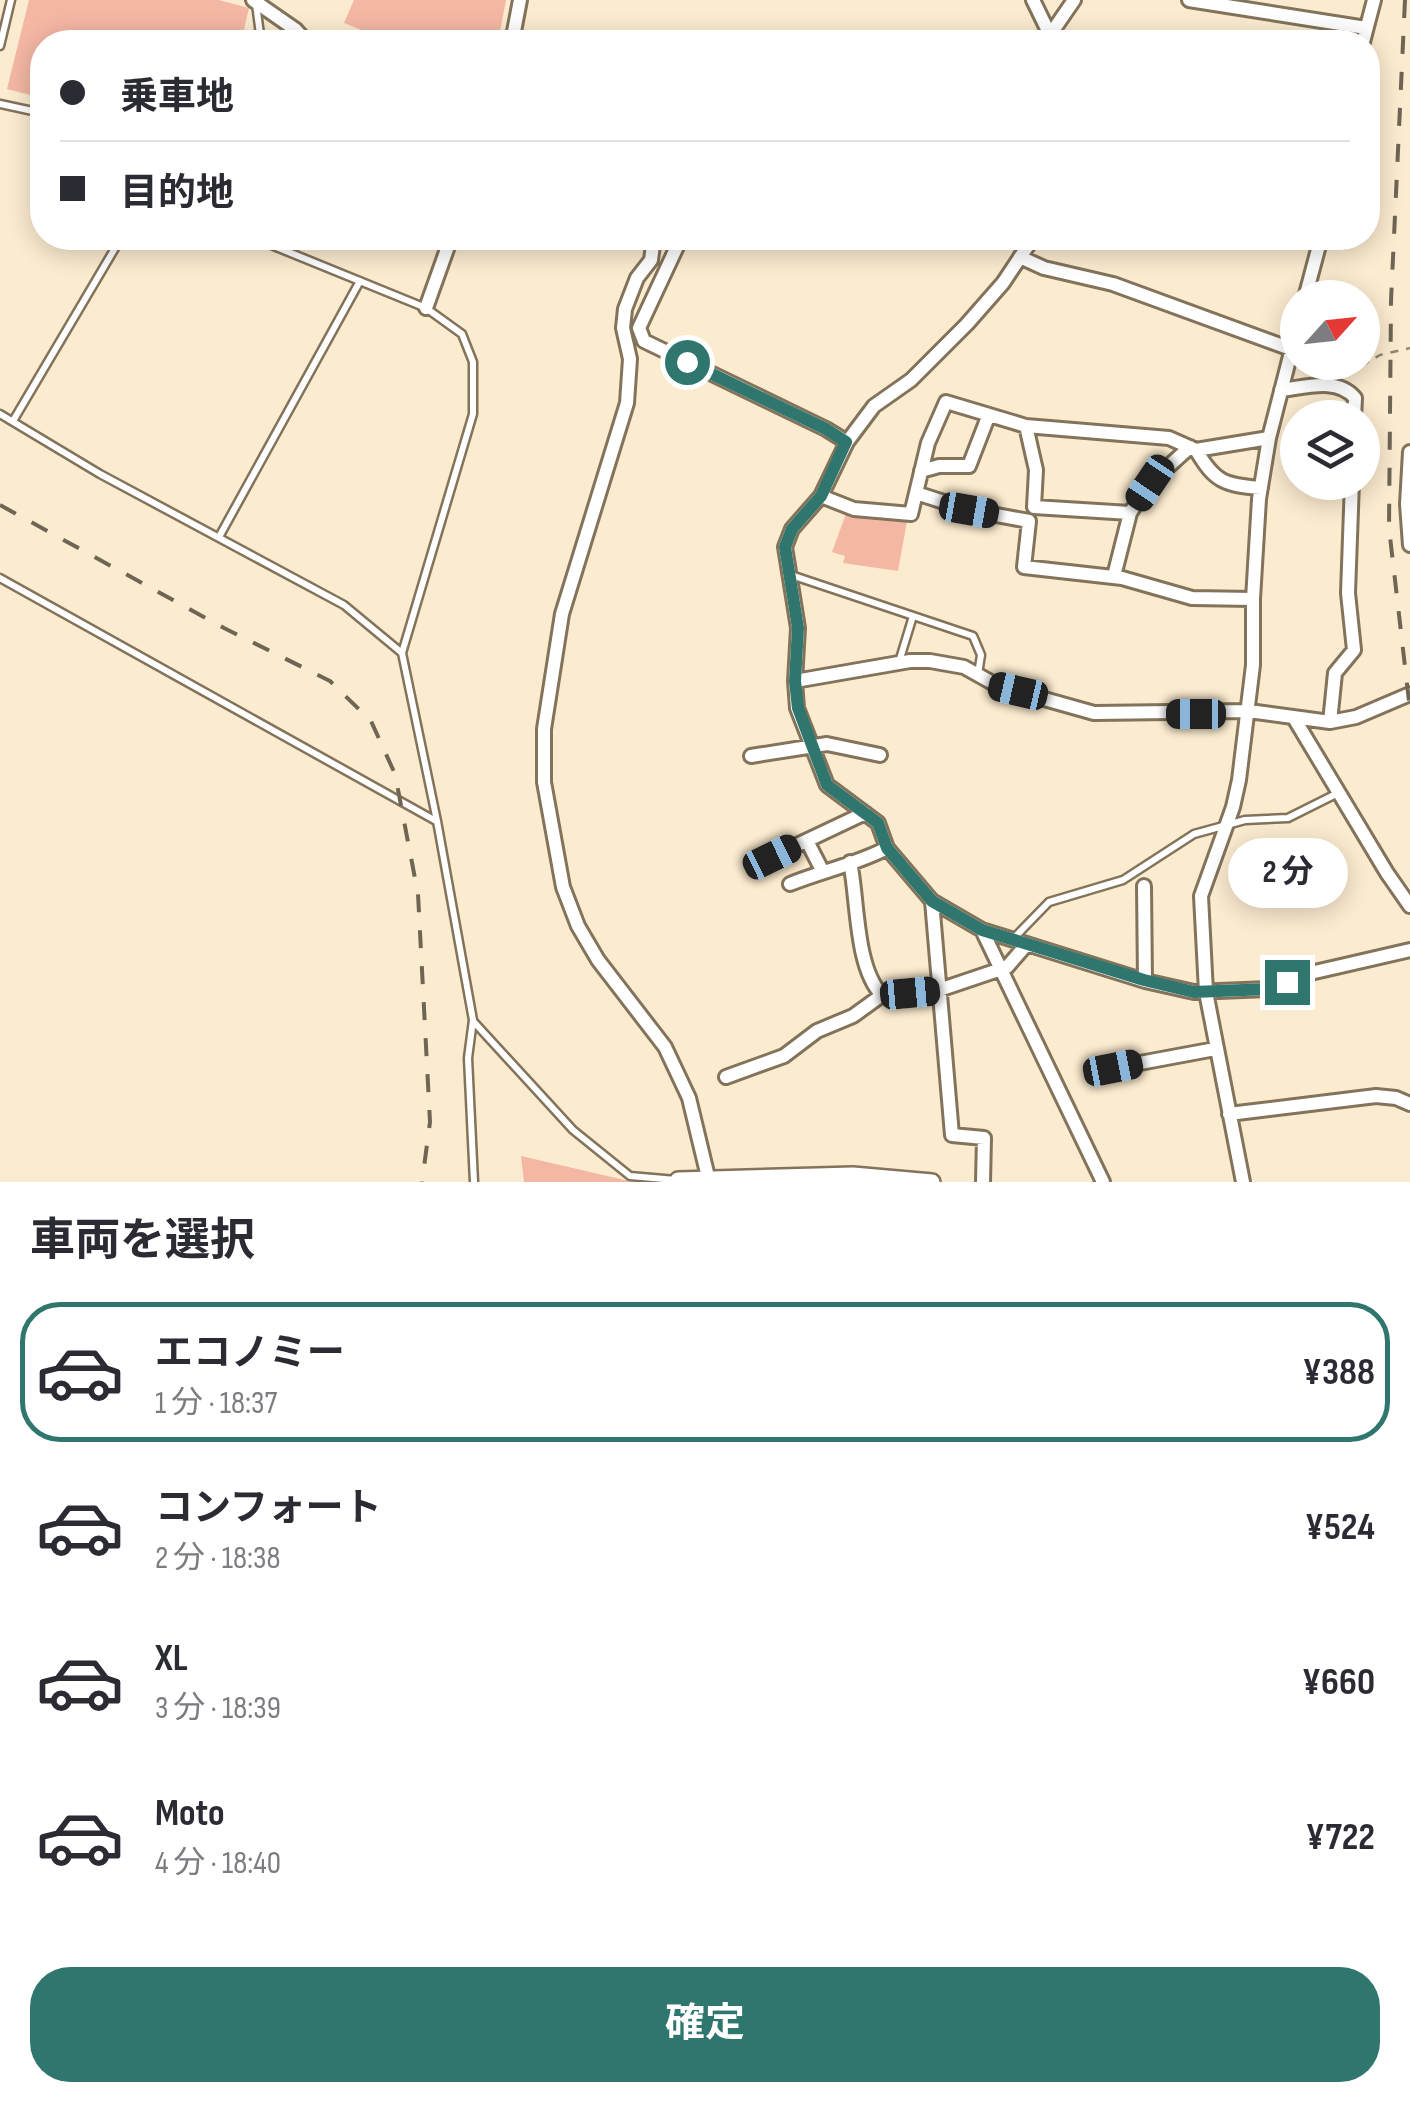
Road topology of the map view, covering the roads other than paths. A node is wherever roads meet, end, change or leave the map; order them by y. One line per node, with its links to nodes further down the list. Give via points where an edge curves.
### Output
1 (10, 0): 15 (lane)
2 (254, 0): 8 (lane); 9 (street)
3 (520, 0): 10 (street)
4 (1033, 0): 11 (street)
5 (1074, 0): 12 (street)
6 (1189, 0): 13 (street)
7 (1374, 0): 14 (street)
8 (259, 30)
9 (296, 30)
10 (514, 30)
11 (1046, 30)
12 (1055, 30)
13 (1339, 30)
14 (1365, 30)
15 (0, 46)
16 (0, 104): 17 (lane)
17 (30, 110)
18 (114, 250): 37 (lane)
19 (284, 250): 29 (lane)
20 (447, 250): 30 (street)
21 (652, 250): 26 (street)
22 (675, 250): 27 (street)
23 (1025, 250): 25 (street)
24 (1318, 250): 28 (street)
25 (1020, 258): 31 (street); 40 (street, via 967,324 874,406)
26 (650, 260): 27 (street); 95 (street, via 625,309 628,403 562,614 548,694 544,782 560,872 578,926 664,1047 690,1098)
27 (665, 268): 40 (street, via 639,328 644,341)
28 (1310, 280)
29 (360, 281): 30 (lane); 49 (lane)
30 (426, 308): 56 (lane, via 462,334 473,362 473,414)
31 (1280, 345)
32 (1283, 380): 33 (street)
33 (1281, 390): 34 (street, via 1337,384); 39 (street)
34 (1355, 400)
35 (0, 414): 37 (lane)
36 (988, 417): 38 (street); 43 (street, via 969,466); 43 (street, via 946,402)
37 (13, 422): 49 (lane)
38 (1026, 426): 41 (street, via 1168,438); 48 (street, via 1036,470 1034,507)
39 (1269, 438): 41 (street); 44 (street)
40 (846, 442): 46 (street)
41 (1193, 448): 44 (street, via 1226,484); 48 (street, via 1150,483)
42 (1410, 452): 50 (street)
43 (921, 472): 45 (street)
44 (1261, 488): 54 (street)
45 (916, 493): 46 (street, via 911,514 854,509); 52 (street, via 1029,520 1024,567)
46 (821, 496): 51 (street, via 792,529 785,547)
47 (1351, 500): 63 (street, via 1354,650 1336,673)
48 (1130, 513): 52 (street)
49 (219, 536): 56 (lane, via 344,605)
50 (1410, 546)
51 (790, 574): 55 (lane); 59 (street, via 798,628)
52 (1114, 576): 54 (street, via 1192,598)
53 (0, 578): 69 (lane)
54 (1253, 600): 61 (street)
55 (913, 616): 57 (lane); 58 (lane, via 973,636 981,656)
56 (402, 653): 69 (lane)
57 (898, 663): 58 (street, via 930,660); 59 (street)
58 (978, 675): 61 (street, via 1094,714)
59 (795, 681): 64 (street)
60 (1410, 694): 63 (street)
61 (1249, 711): 62 (street); 70 (street)
62 (1294, 718): 63 (street); 67 (street)
63 (1330, 722)
64 (814, 746): 65 (street); 66 (street); 68 (street, via 827,785)
65 (880, 755)
66 (751, 756)
67 (1338, 794): 70 (lane, via 1288,818); 79 (street)
68 (865, 812): 71 (street); 72 (street, via 878,823)
69 (437, 821): 89 (lane)
70 (1226, 825): 81 (lane, via 1194,834 1123,880 1049,902); 87 (street, via 1201,896)
71 (807, 841): 73 (street); 75 (street)
72 (887, 848): 74 (street); 78 (street)
73 (772, 857)
74 (850, 862): 75 (street); 88 (street, via 867,969)
75 (822, 870): 76 (street)
76 (790, 884)
77 (1144, 886): 85 (street)
78 (932, 901): 80 (street); 86 (street)
79 (1410, 906)
80 (982, 930): 81 (street); 84 (street)
81 (1012, 940): 82 (street)
82 (1027, 944): 84 (street); 85 (street)
83 (1410, 950): 87 (street, via 1268,989)
84 (1000, 969): 86 (street); 101 (street)
85 (1144, 980): 87 (street)
86 (939, 990): 88 (street); 100 (street, via 952,1135 984,1138)
87 (1206, 992): 90 (street)
88 (882, 995): 92 (street, via 784,1056)
89 (472, 1020): 97 (lane, via 573,1130 630,1176); 98 (lane)
90 (1215, 1050): 91 (street); 94 (street)
91 (1113, 1068)
92 (726, 1078)
93 (1410, 1104): 94 (street, via 1376,1096)
94 (1228, 1114): 102 (street)
95 (708, 1177): 96 (street); 97 (street)
96 (854, 1179): 99 (street)
97 (678, 1180)
98 (474, 1182)
99 (932, 1182)
100 (983, 1182)
101 (1103, 1182)
102 (1243, 1182)

